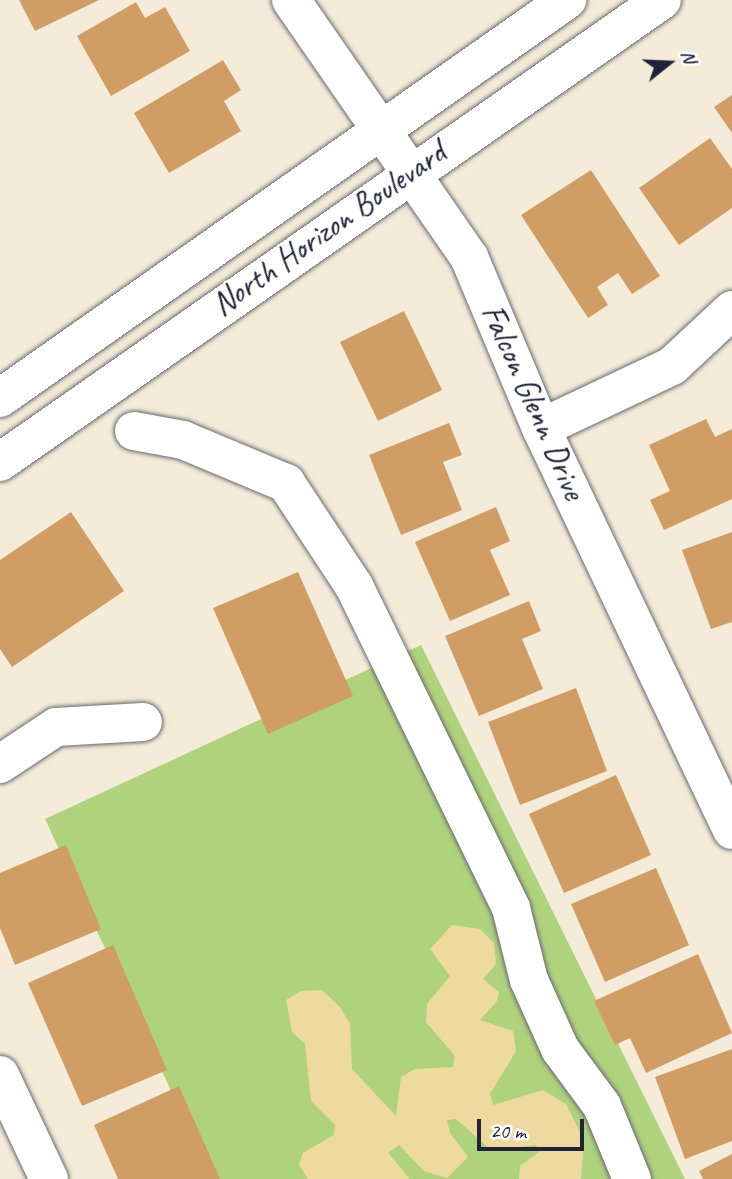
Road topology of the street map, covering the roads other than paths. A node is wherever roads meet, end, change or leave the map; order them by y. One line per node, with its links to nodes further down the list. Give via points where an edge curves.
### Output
1 (291, 0): 4 (street, Falcon Glenn Drive)
2 (567, 0): 4 (street, North Horizon Boulevard)
3 (662, 0): 5 (street, North Horizon Boulevard)
4 (383, 130): 5 (street, Falcon Glenn Drive); 7 (street, North Horizon Boulevard)
5 (414, 168): 8 (street, Falcon Glenn Drive, via 469,257); 10 (street, North Horizon Boulevard)
6 (732, 310): 8 (street, via 672,366)
7 (0, 398)
8 (541, 428): 13 (street, Falcon Glenn Drive)
9 (134, 431): 16 (street, via 183,440 286,483 354,586 511,908 529,980 555,1038 602,1106)
10 (0, 462)
11 (143, 722): 12 (street, via 56,726)
12 (0, 764)
13 (732, 830)
14 (0, 1075): 15 (street)
15 (49, 1179)
16 (632, 1179)

